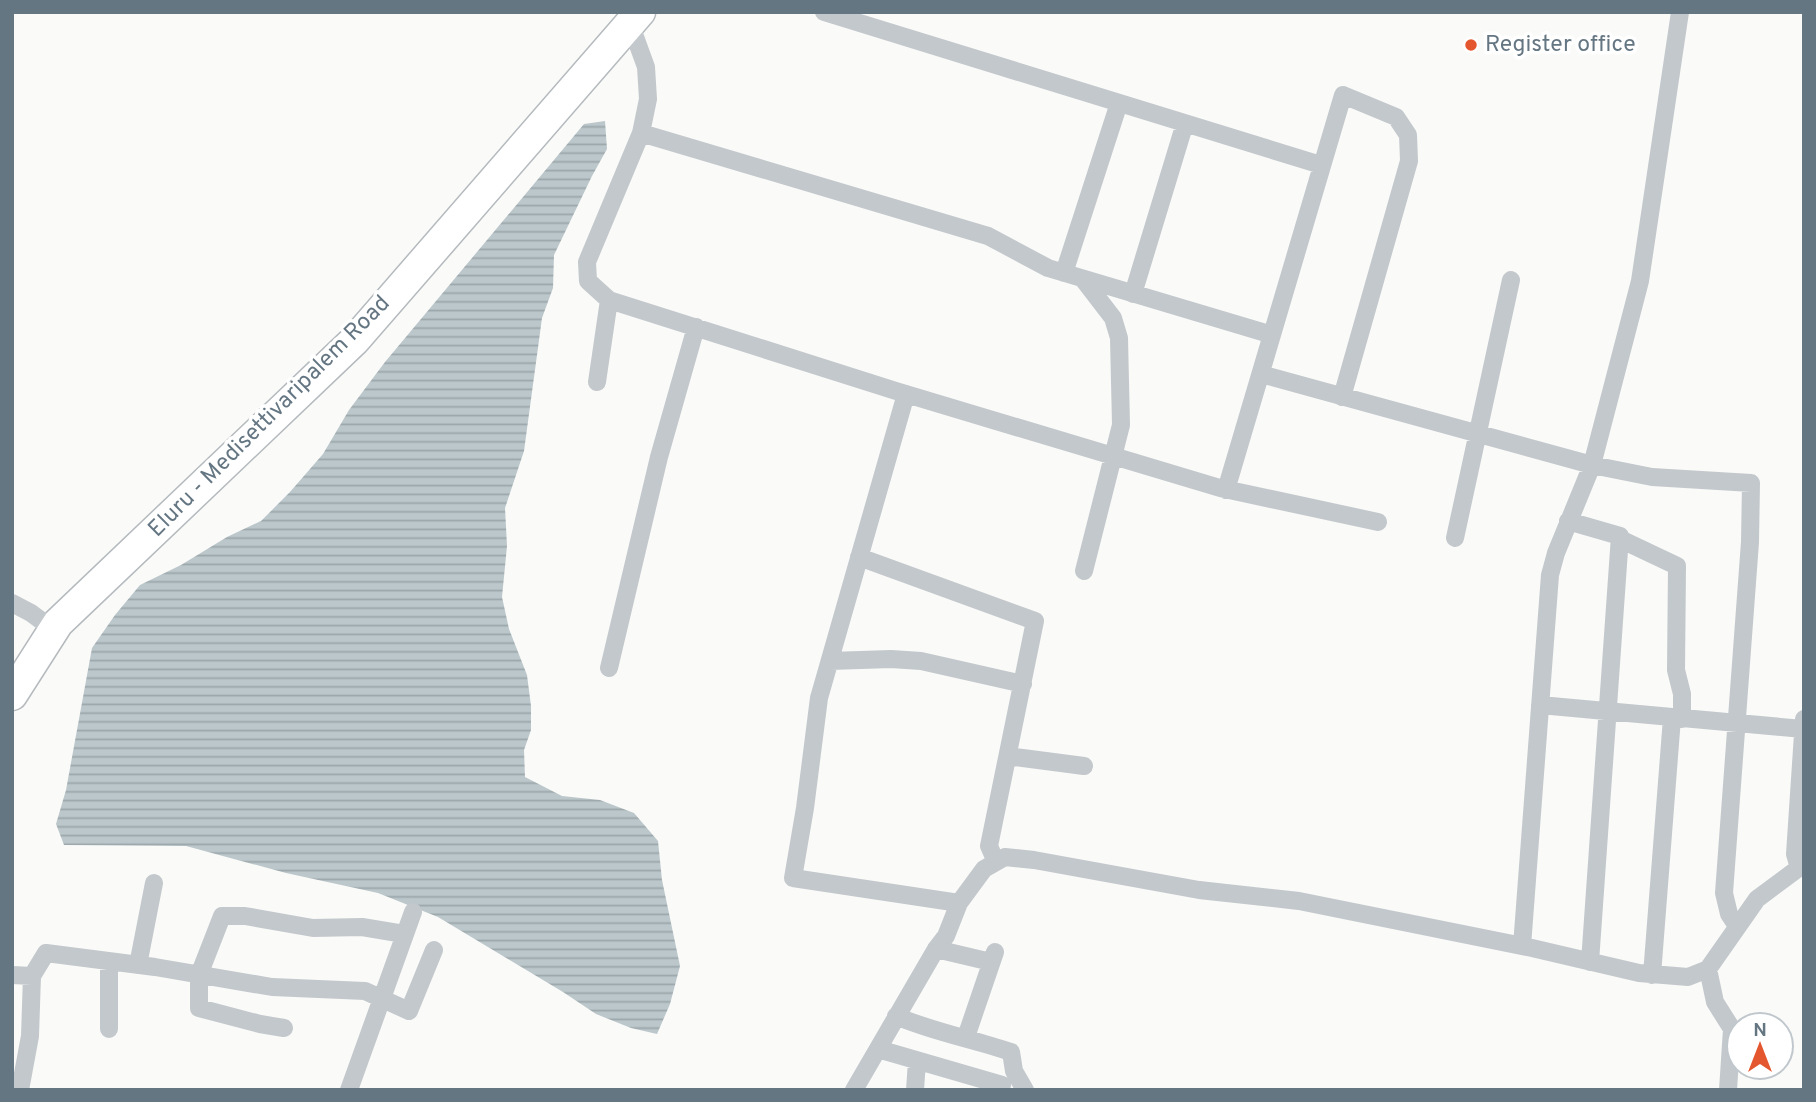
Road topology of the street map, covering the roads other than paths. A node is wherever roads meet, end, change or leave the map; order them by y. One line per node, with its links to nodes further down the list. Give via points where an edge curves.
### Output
1 (824, 12): 4 (street)
2 (1680, 12): 21 (street, via 1640,281)
3 (635, 18): 6 (street, via 648,99); 30 (main road, Eluru - Medisettivaripalem Road, via 355,340)
4 (1119, 103): 5 (street); 8 (street)
5 (1185, 123): 7 (street); 11 (street)
6 (641, 133): 8 (street, via 988,236); 12 (street, via 587,262 589,281)
7 (1321, 165): 14 (street); 18 (street, via 1343,95 1396,117 1408,135 1409,161)
8 (1064, 273): 9 (street)
9 (1083, 279): 11 (street); 20 (street, via 1113,318 1119,338 1122,425)
10 (1511, 280): 19 (street)
11 (1133, 294): 14 (street)
12 (609, 300): 13 (street); 16 (street)
13 (696, 327): 17 (street); 32 (street, via 659,457)
14 (1272, 335): 15 (street)
15 (1261, 374): 18 (street); 22 (street)
16 (597, 382)
17 (906, 394): 20 (street); 27 (street)
18 (1342, 397): 19 (street)
19 (1479, 435): 21 (street); 25 (street)
20 (1115, 457): 22 (street); 28 (street)
21 (1592, 465): 23 (street); 39 (street, via 1652,477 1751,483)
22 (1226, 490): 24 (street)
23 (1569, 521): 26 (street); 35 (street, via 1550,575)
24 (1378, 522)
25 (1455, 538)
26 (1619, 539): 36 (street); 37 (street, via 1677,566 1676,670 1682,694)
27 (859, 557): 31 (street); 33 (street, via 1035,621)
28 (1084, 571)
29 (12, 603): 30 (street)
30 (54, 630): 34 (main road, Eluru - Medisettivaripalem Road)
31 (830, 662): 33 (street, via 921,661); 46 (street, via 819,698 793,878)
32 (609, 667)
33 (1023, 684): 41 (street)
34 (12, 695)
35 (1540, 705): 36 (street); 50 (street)
36 (1607, 712): 37 (street); 54 (street)
37 (1677, 719): 39 (street); 59 (street)
38 (1804, 719): 40 (street)
39 (1737, 725): 40 (street); 48 (street, via 1724,893)
40 (1803, 729): 44 (street, via 1794,854)
41 (1008, 757): 42 (street); 43 (street, via 989,846)
42 (1084, 766)
43 (996, 862): 46 (street, via 984,869); 50 (street, via 1005,857 1034,860 1199,890 1299,901)
44 (1801, 866): 48 (street, via 1757,899)
45 (154, 883): 55 (street)
46 (959, 903): 51 (street)
47 (413, 912): 49 (street)
48 (1737, 926): 56 (street)
49 (404, 934): 58 (street, via 222,916); 61 (street)
50 (1522, 946): 54 (street)
51 (936, 948): 62 (street); 65 (street, via 993,957)
52 (434, 950): 61 (street, via 409,1011)
53 (109, 961): 55 (street); 60 (street, via 46,953); 64 (street)
54 (1590, 962): 59 (street)
55 (138, 965): 58 (street)
56 (1708, 970): 59 (street, via 1688,977); 74 (street, via 1715,1002 1732,1029)
57 (12, 975): 60 (street)
58 (199, 975): 61 (street, via 272,987 365,991); 63 (street, via 199,1008)
59 (1652, 975)
60 (32, 976): 69 (street, via 30,1037)
61 (380, 998): 70 (street)
62 (896, 1017): 65 (street); 66 (street)
63 (284, 1028)
64 (109, 1029)
65 (966, 1037): 73 (street, via 1011,1052 1014,1071)
66 (878, 1049): 67 (street); 71 (street)
67 (917, 1061): 68 (street); 72 (street)
68 (1002, 1085)
69 (20, 1090)
70 (349, 1090)
71 (854, 1090)
72 (915, 1090)
73 (1025, 1090)
74 (1728, 1090)

